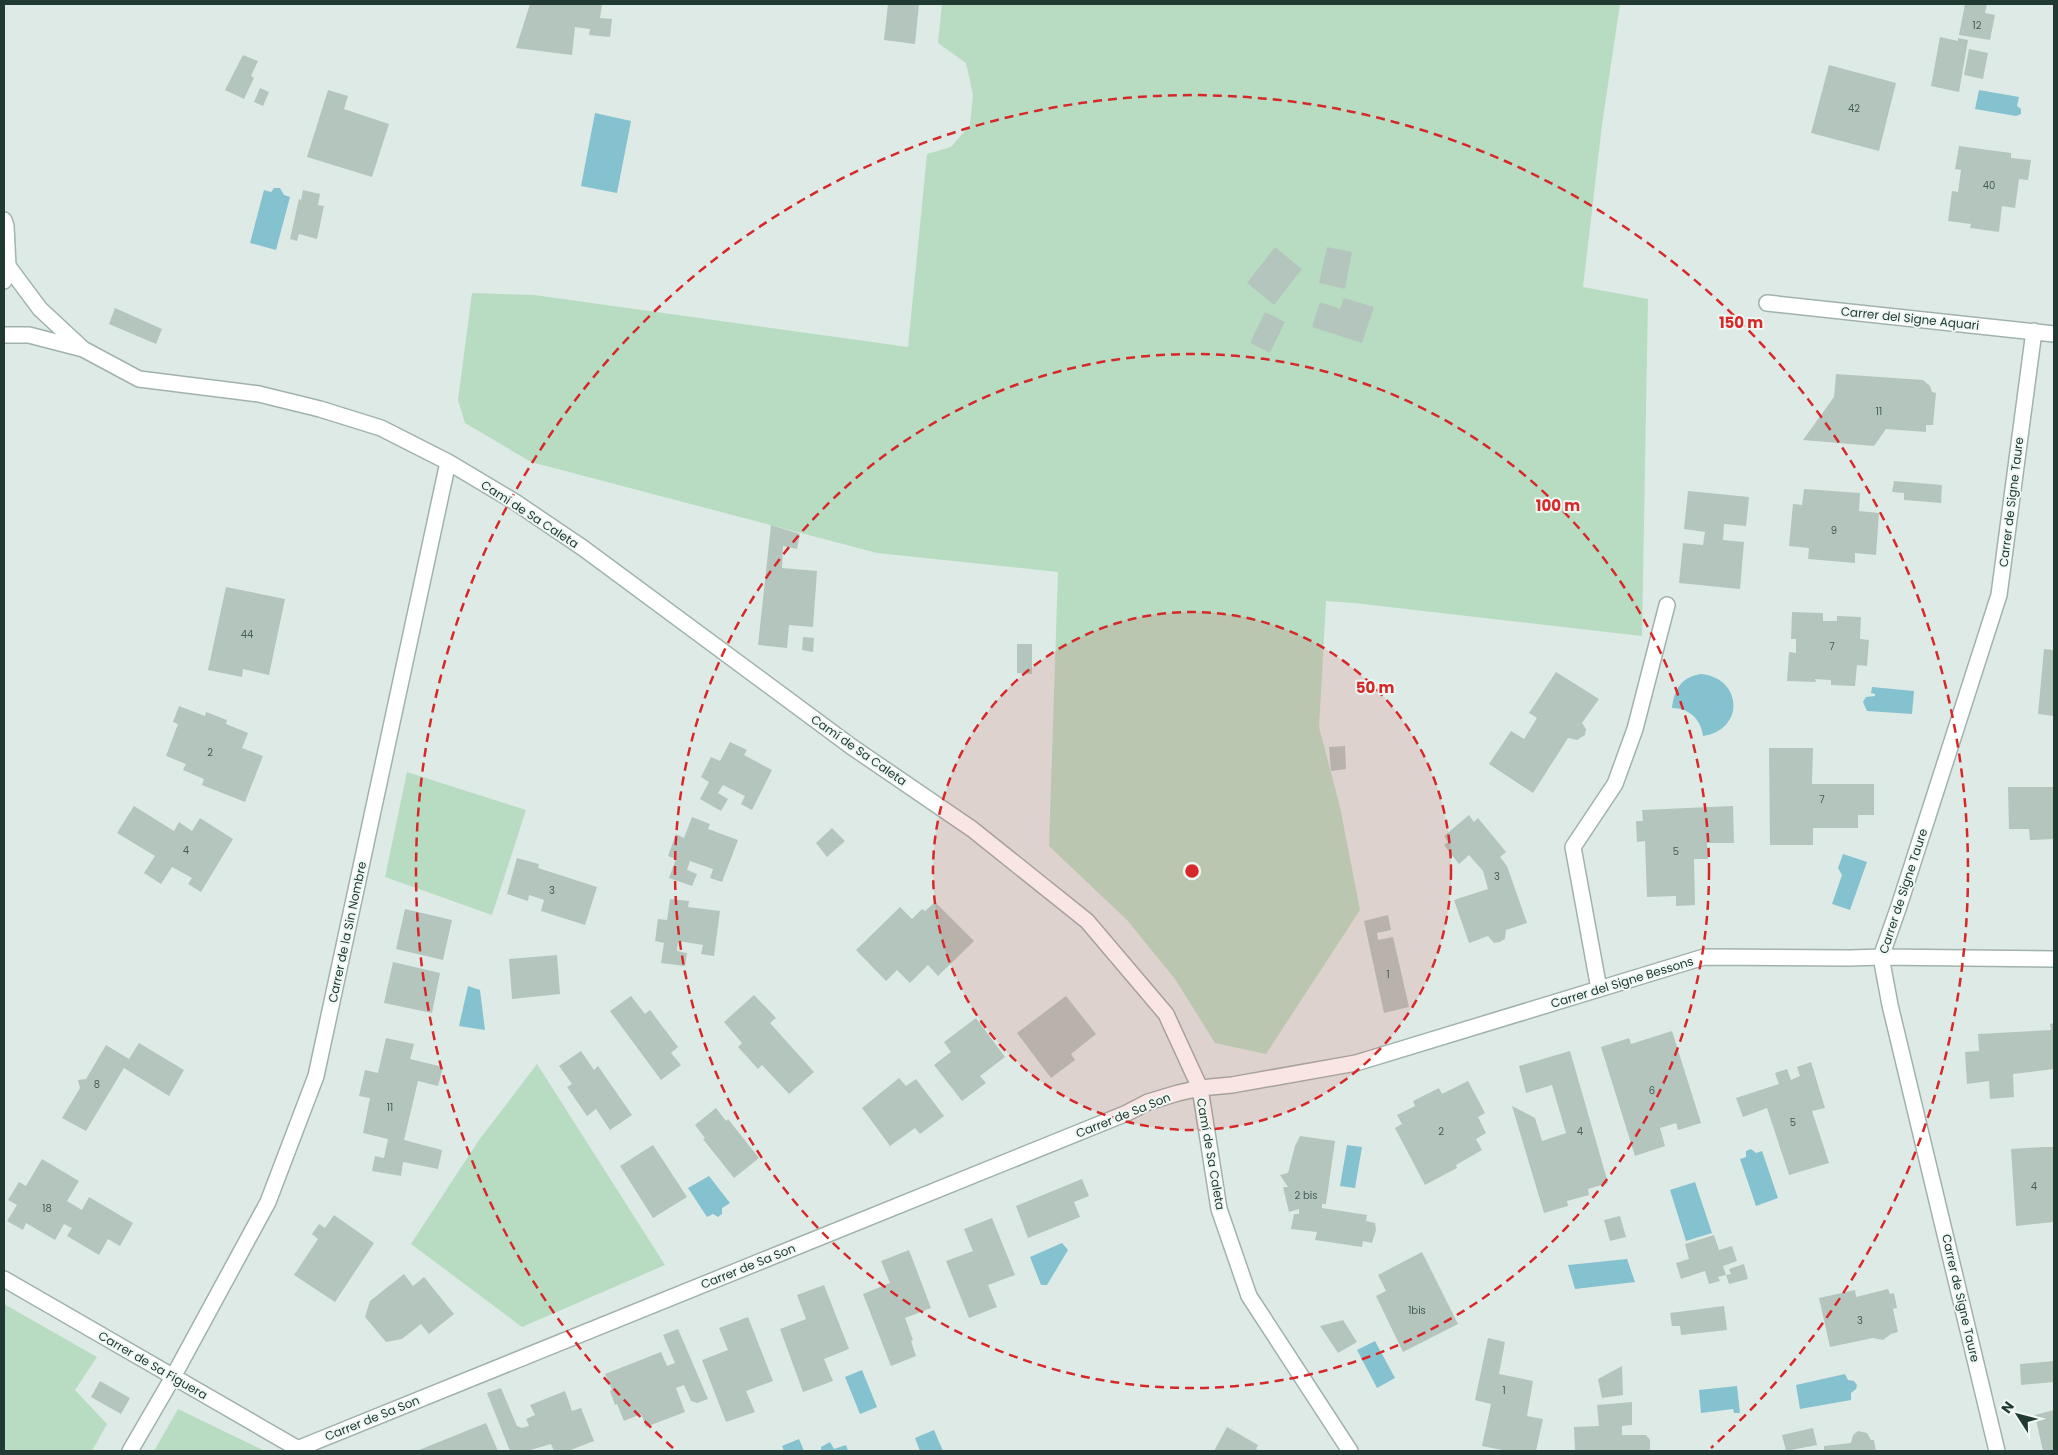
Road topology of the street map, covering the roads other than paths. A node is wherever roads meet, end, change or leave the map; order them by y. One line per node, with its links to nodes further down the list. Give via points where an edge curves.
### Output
1 (4, 220): 2 (street)
2 (6, 274): 7 (street, Camí de Sa Caleta)
3 (1766, 303): 4 (street, Carrer del Signe Aquari)
4 (2034, 331): 5 (street, Carrer del Signe Aquari); 10 (street, Carrer de Signe Taure, via 1999,595)
5 (2054, 334)
6 (4, 335): 7 (street, Camí de Sa Caleta, via 29,335)
7 (83, 350): 8 (street, Camí de Sa Caleta, via 140,379 259,394 320,409 381,428)
8 (448, 462): 13 (street, Camí de Sa Caleta, via 583,548 852,747 972,829 1087,921 1166,1014); 15 (street, Carrer de la Sin Nombre, via 316,1076 268,1202)
9 (1667, 605): 12 (street, via 1636,729 1616,784 1573,847)
10 (1881, 956): 11 (street, Carrer del Signe Bessons); 12 (street, Carrer del Signe Bessons, via 1704,957); 19 (street, Carrer de Signe Taure)
11 (2054, 959)
12 (1599, 990): 13 (street, Carrer del Signe Bessons, via 1356,1063)
13 (1200, 1088): 16 (street, Carrer de Sa Son, via 1148,1102); 18 (street, Camí de Sa Caleta, via 1219,1209 1249,1296)
14 (4, 1279): 15 (street, Carrer de Sa Figuera)
15 (173, 1377): 16 (street, Carrer de Sa Figuera); 17 (street, Carrer de la Sin Nombre)
16 (298, 1450)
17 (130, 1451)
18 (1350, 1451)
19 (1997, 1451)

